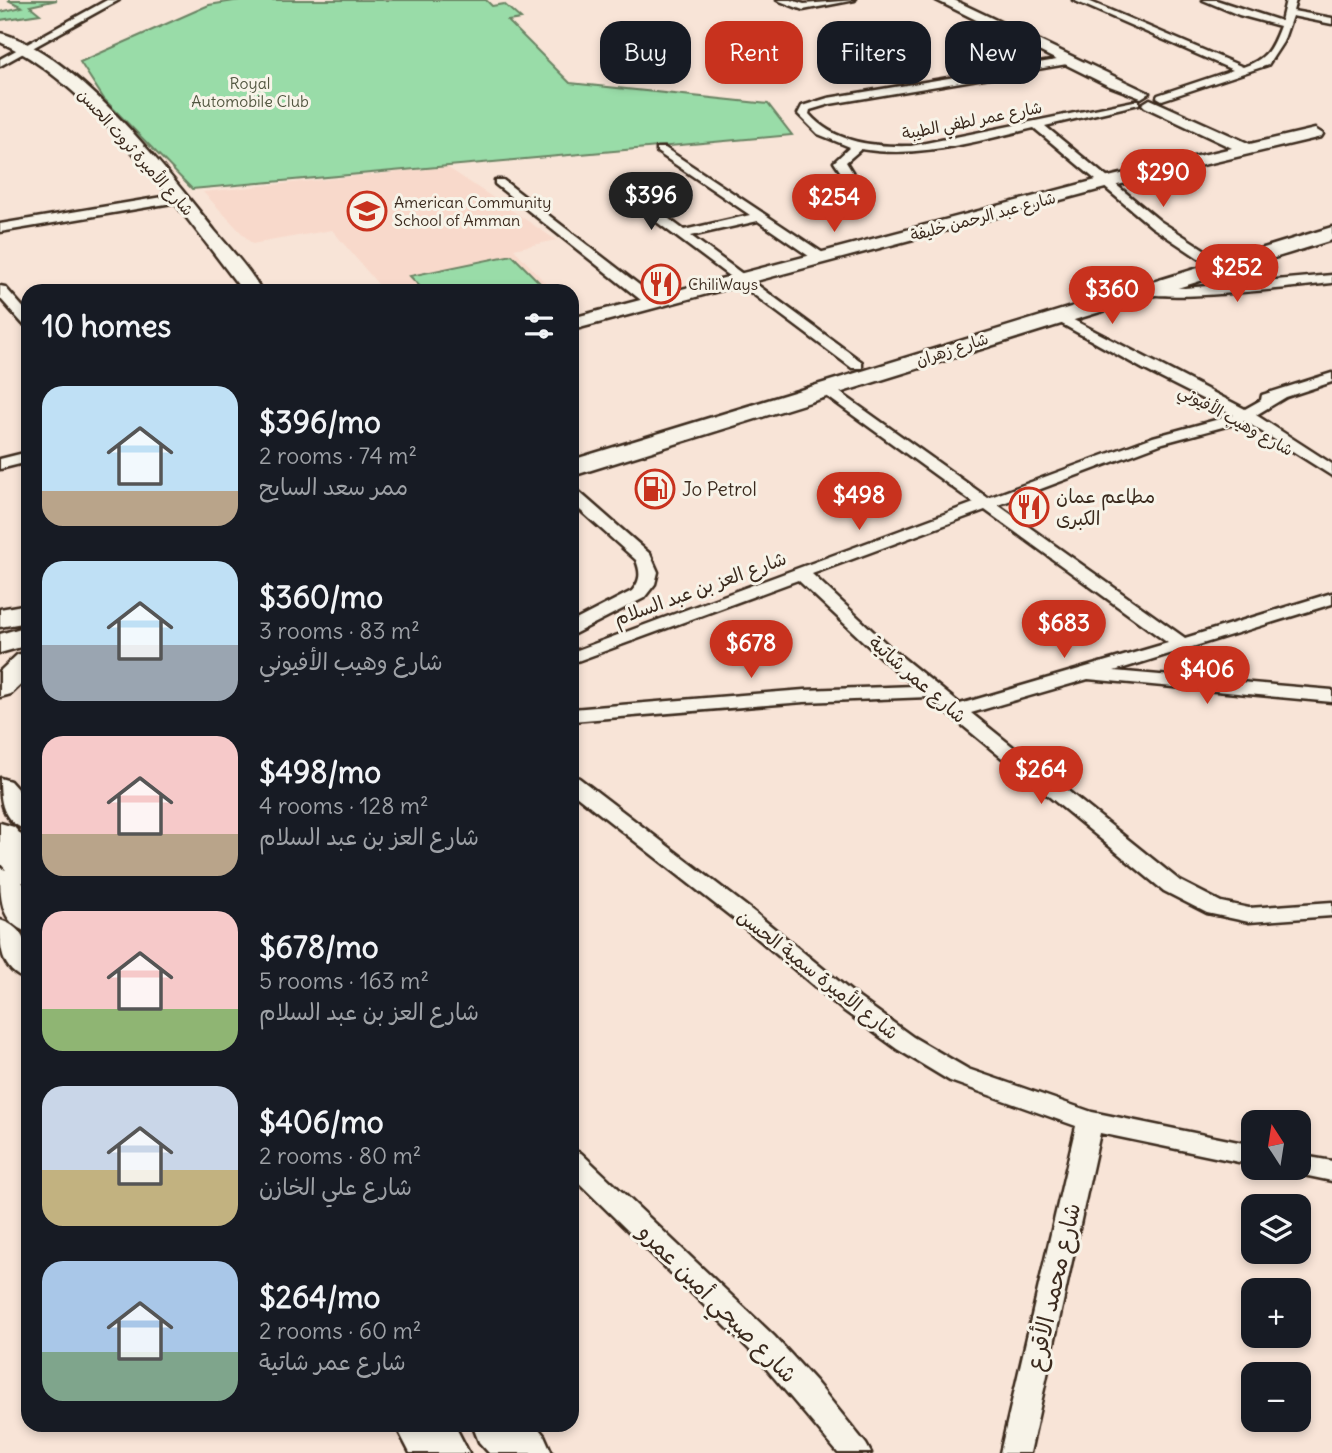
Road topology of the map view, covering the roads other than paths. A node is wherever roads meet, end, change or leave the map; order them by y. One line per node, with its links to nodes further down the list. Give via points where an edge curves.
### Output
1 (114, 0): 12 (street)
2 (782, 0): 3 (street, via 803,7)
3 (850, 0)
4 (945, 0): 13 (street)
5 (1078, 0): 15 (street)
6 (1208, 0): 10 (street)
7 (1291, 0): 8 (street, شارع عمر لطفي الطيبة)
8 (1289, 13): 9 (street); 10 (street, شارع عمر لطفي الطيبة)
9 (1332, 21)
10 (1285, 24): 15 (street, شارع عمر لطفي الطيبة, via 1272,55)
11 (0, 37): 12 (street, شارع الأميرة ثروت الحسن)
12 (27, 48): 14 (street); 25 (street, شارع الأميرة ثروت الحسن, via 81,90)
13 (1069, 61): 16 (street); 19 (street, شارع عمر لطفي الطيبة, via 828,101 804,111 825,133)
14 (0, 63)
15 (1244, 71): 16 (street, شارع عمر لطفي الطيبة)
16 (1148, 98): 17 (street, شارع عمر لطفي الطيبة); 20 (street)
17 (1037, 125): 19 (street, شارع عمر لطفي الطيبة, via 911,150); 24 (street)
18 (1332, 131): 20 (street, شارع عبد الرحمن خليفة)
19 (860, 145): 22 (street, via 840,162)
20 (1251, 147): 24 (street, شارع عبد الرحمن خليفة)
21 (661, 150): 27 (street)
22 (850, 178)
23 (499, 182): 39 (street)
24 (1106, 183): 32 (street); 33 (street, شارع عبد الرحمن خليفة)
25 (180, 198): 29 (street); 36 (street, شارع الأميرة ثروت الحسن)
26 (638, 202): 31 (street)
27 (759, 217): 31 (street); 33 (street)
28 (1332, 219): 32 (main road, شارع زهران)
29 (0, 228)
30 (1332, 233): 38 (main road, شارع زهران)
31 (683, 234): 34 (street)
32 (1205, 256): 43 (main road, شارع زهران)
33 (821, 258): 34 (street, شارع عبد الرحمن خليفة)
34 (740, 278): 39 (street, شارع عبد الرحمن خليفة); 43 (street)
35 (1332, 279): 38 (street, via 1185,292)
36 (247, 284)
37 (0, 290): 40 (street)
38 (1142, 290): 41 (main road, شارع زهران)
39 (651, 302): 42 (street, شارع عبد الرحمن خليفة)
40 (21, 313)
41 (1059, 316): 45 (main road, شارع زهران); 46 (street, شارع وهيب الأفيوني)
42 (579, 322)
43 (857, 365): 47 (main road, شارع زهران)
44 (1332, 377): 46 (street, شارع العز بن عبد السلام)
45 (826, 389): 50 (main road, شارع زهران); 53 (street)
46 (1230, 413): 51 (street, شارع وهيب الأفيوني); 53 (street, شارع العز بن عبد السلام)
47 (579, 449)
48 (21, 459): 49 (street)
49 (0, 464)
50 (579, 466)
51 (1330, 470)
52 (579, 500): 60 (street, via 638,552 650,571 646,585 634,598)
53 (985, 504): 54 (street, شارع العز بن عبد السلام); 63 (street)
54 (801, 573): 64 (street, شارع العز بن عبد السلام); 68 (street, شارع عمر شاتية)
55 (1332, 598): 63 (street)
56 (21, 603): 57 (main road)
57 (0, 606)
58 (21, 614): 59 (main road)
59 (0, 618)
60 (579, 626)
61 (21, 637): 62 (main road)
62 (0, 644)
63 (1182, 644): 66 (street)
64 (579, 653)
65 (21, 668): 67 (main road)
66 (1086, 674): 69 (street); 70 (street)
67 (0, 688)
68 (932, 691): 70 (street, شارع عمر شاتية); 71 (street)
69 (1332, 696)
70 (956, 711): 79 (street, شارع عمر شاتية, via 1172,886 1215,908 1249,915)
71 (579, 714)
72 (0, 786): 74 (street)
73 (579, 787): 82 (street, شارع الأميرة سمية الحسن, via 905,1043 959,1074)
74 (21, 812)
75 (0, 836): 76 (highway)
76 (21, 862)
77 (0, 882): 78 (highway)
78 (21, 909)
79 (1332, 909)
80 (0, 931): 81 (street)
81 (21, 959)
82 (1090, 1121): 83 (street, شارع الأميرة سمية الحسن); 92 (street, شارع محمد الأقرع)
83 (1241, 1152)
84 (579, 1167): 91 (street, شارع صبحي أمين عمرو, via 764,1345)
85 (1311, 1167): 86 (street)
86 (1332, 1171)
87 (427, 1432): 89 (highway)
88 (506, 1432): 90 (highway)
89 (441, 1453)
90 (524, 1453)
91 (856, 1453)
92 (1015, 1453)

